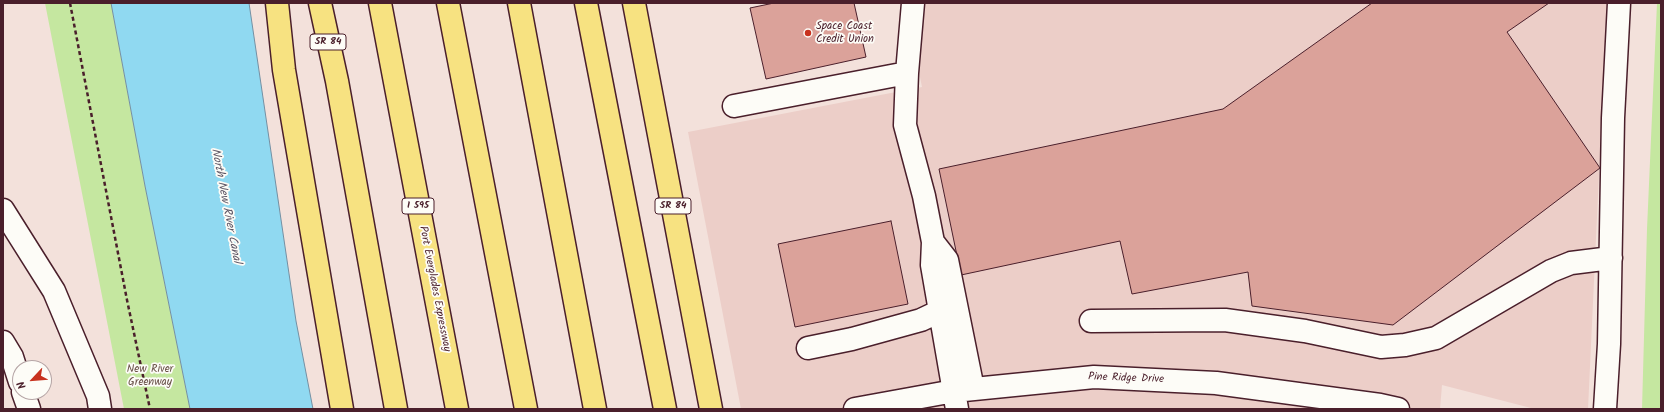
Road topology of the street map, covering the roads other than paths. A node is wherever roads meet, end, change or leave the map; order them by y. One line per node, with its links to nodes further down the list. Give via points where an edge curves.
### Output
1 (276, 3): 23 (main road, via 284,70)
2 (320, 3): 24 (main road, SR 84, via 337,81)
3 (380, 3): 25 (main road, Port Everglades Expressway / I 595)
4 (448, 3): 26 (main road)
5 (519, 3): 27 (main road)
6 (586, 3): 28 (main road)
7 (634, 3): 21 (main road, SR 84)
8 (913, 3): 10 (street)
9 (1619, 3): 14 (street, via 1613,118)
10 (907, 73): 11 (street); 13 (street, via 905,125)
11 (734, 106)
12 (3, 210): 22 (street, via 54,291 98,396)
13 (933, 242): 15 (street, via 932,265); 20 (street, via 947,260)
14 (1611, 258): 16 (street, via 1571,264 1551,271 1436,338 1405,345 1381,347 1305,331 1225,320); 31 (street)
15 (940, 311): 18 (street, via 921,320); 20 (street)
16 (1091, 321)
17 (3, 342): 19 (street)
18 (808, 348)
19 (13, 360)
20 (962, 396): 29 (street, Pine Ridge Drive); 30 (street, Pine Ridge Drive, via 1094,377 1216,382)
21 (714, 408)
22 (100, 409)
23 (342, 409)
24 (396, 409)
25 (457, 409)
26 (526, 409)
27 (595, 409)
28 (665, 409)
29 (854, 409)
30 (1398, 409)
31 (1605, 409)

